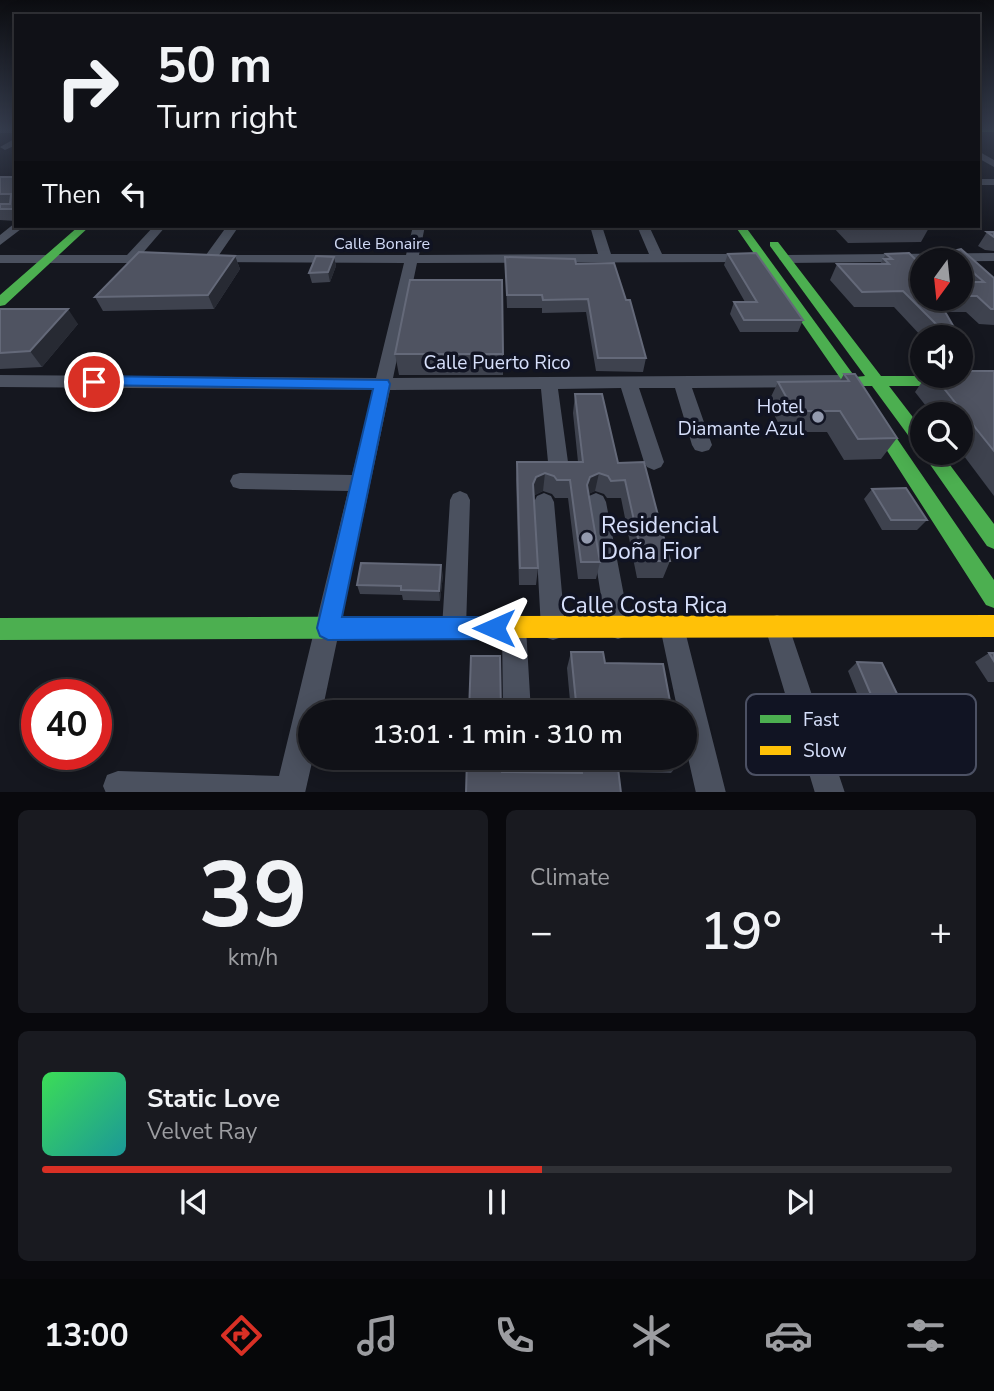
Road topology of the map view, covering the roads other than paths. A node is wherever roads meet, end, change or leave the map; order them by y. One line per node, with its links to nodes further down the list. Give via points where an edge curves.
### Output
1 (16, 228): 10 (street)
2 (83, 228): 15 (street)
3 (159, 228): 16 (street)
4 (231, 228): 20 (street, Calle Bonaire, via 205,259)
5 (419, 228): 20 (street)
6 (597, 228): 18 (street)
7 (644, 228): 12 (street)
8 (742, 228): 13 (street)
9 (762, 228): 19 (street)
10 (0, 241)
11 (994, 257): 19 (street)
12 (658, 258): 13 (street, Calle Bonaire); 18 (street, Calle Bonaire)
13 (764, 258): 24 (street)
14 (0, 259): 15 (street)
15 (49, 259): 16 (street); 22 (street)
16 (136, 259): 17 (street); 21 (street)
17 (168, 259)
18 (606, 259): 20 (street, Calle Bonaire)
19 (786, 259): 25 (street)
20 (412, 261): 30 (street)
21 (125, 277)
22 (0, 302)
23 (0, 381): 30 (street, Calle Puerto Rico)
24 (850, 381): 25 (street, Calle Puerto Rico); 27 (street, Calle Puerto Rico); 42 (street)
25 (878, 381): 26 (street, Calle Puerto Rico); 31 (street)
26 (994, 381)
27 (682, 382): 29 (street, Calle Puerto Rico); 32 (street)
28 (549, 383): 29 (street, Calle Puerto Rico); 30 (street, Calle Puerto Rico); 33 (street)
29 (628, 383): 34 (street)
30 (382, 384): 37 (street)
31 (910, 425)
32 (702, 444)
33 (558, 462)
34 (654, 462)
35 (940, 465): 41 (street)
36 (240, 481): 37 (street)
37 (360, 483): 47 (street)
38 (460, 500): 48 (street)
39 (544, 502): 50 (street)
40 (596, 502): 44 (street)
41 (994, 540)
42 (994, 598)
43 (994, 626): 46 (street, Calle Costa Rica)
44 (618, 627): 45 (street, Calle Costa Rica); 50 (street, Calle Costa Rica)
45 (672, 627): 46 (street, Calle Costa Rica); 57 (street)
46 (777, 627): 52 (street)
47 (328, 628): 48 (street, Calle Costa Rica); 51 (street, Calle Costa Rica); 56 (street)
48 (454, 628): 49 (street, Calle Costa Rica)
49 (514, 628): 50 (street, Calle Costa Rica); 53 (street)
50 (553, 628)
51 (0, 629)
52 (798, 694)
53 (517, 700)
54 (824, 775): 58 (street)
55 (118, 786): 56 (street)
56 (290, 792)
57 (711, 792)
58 (830, 792)

